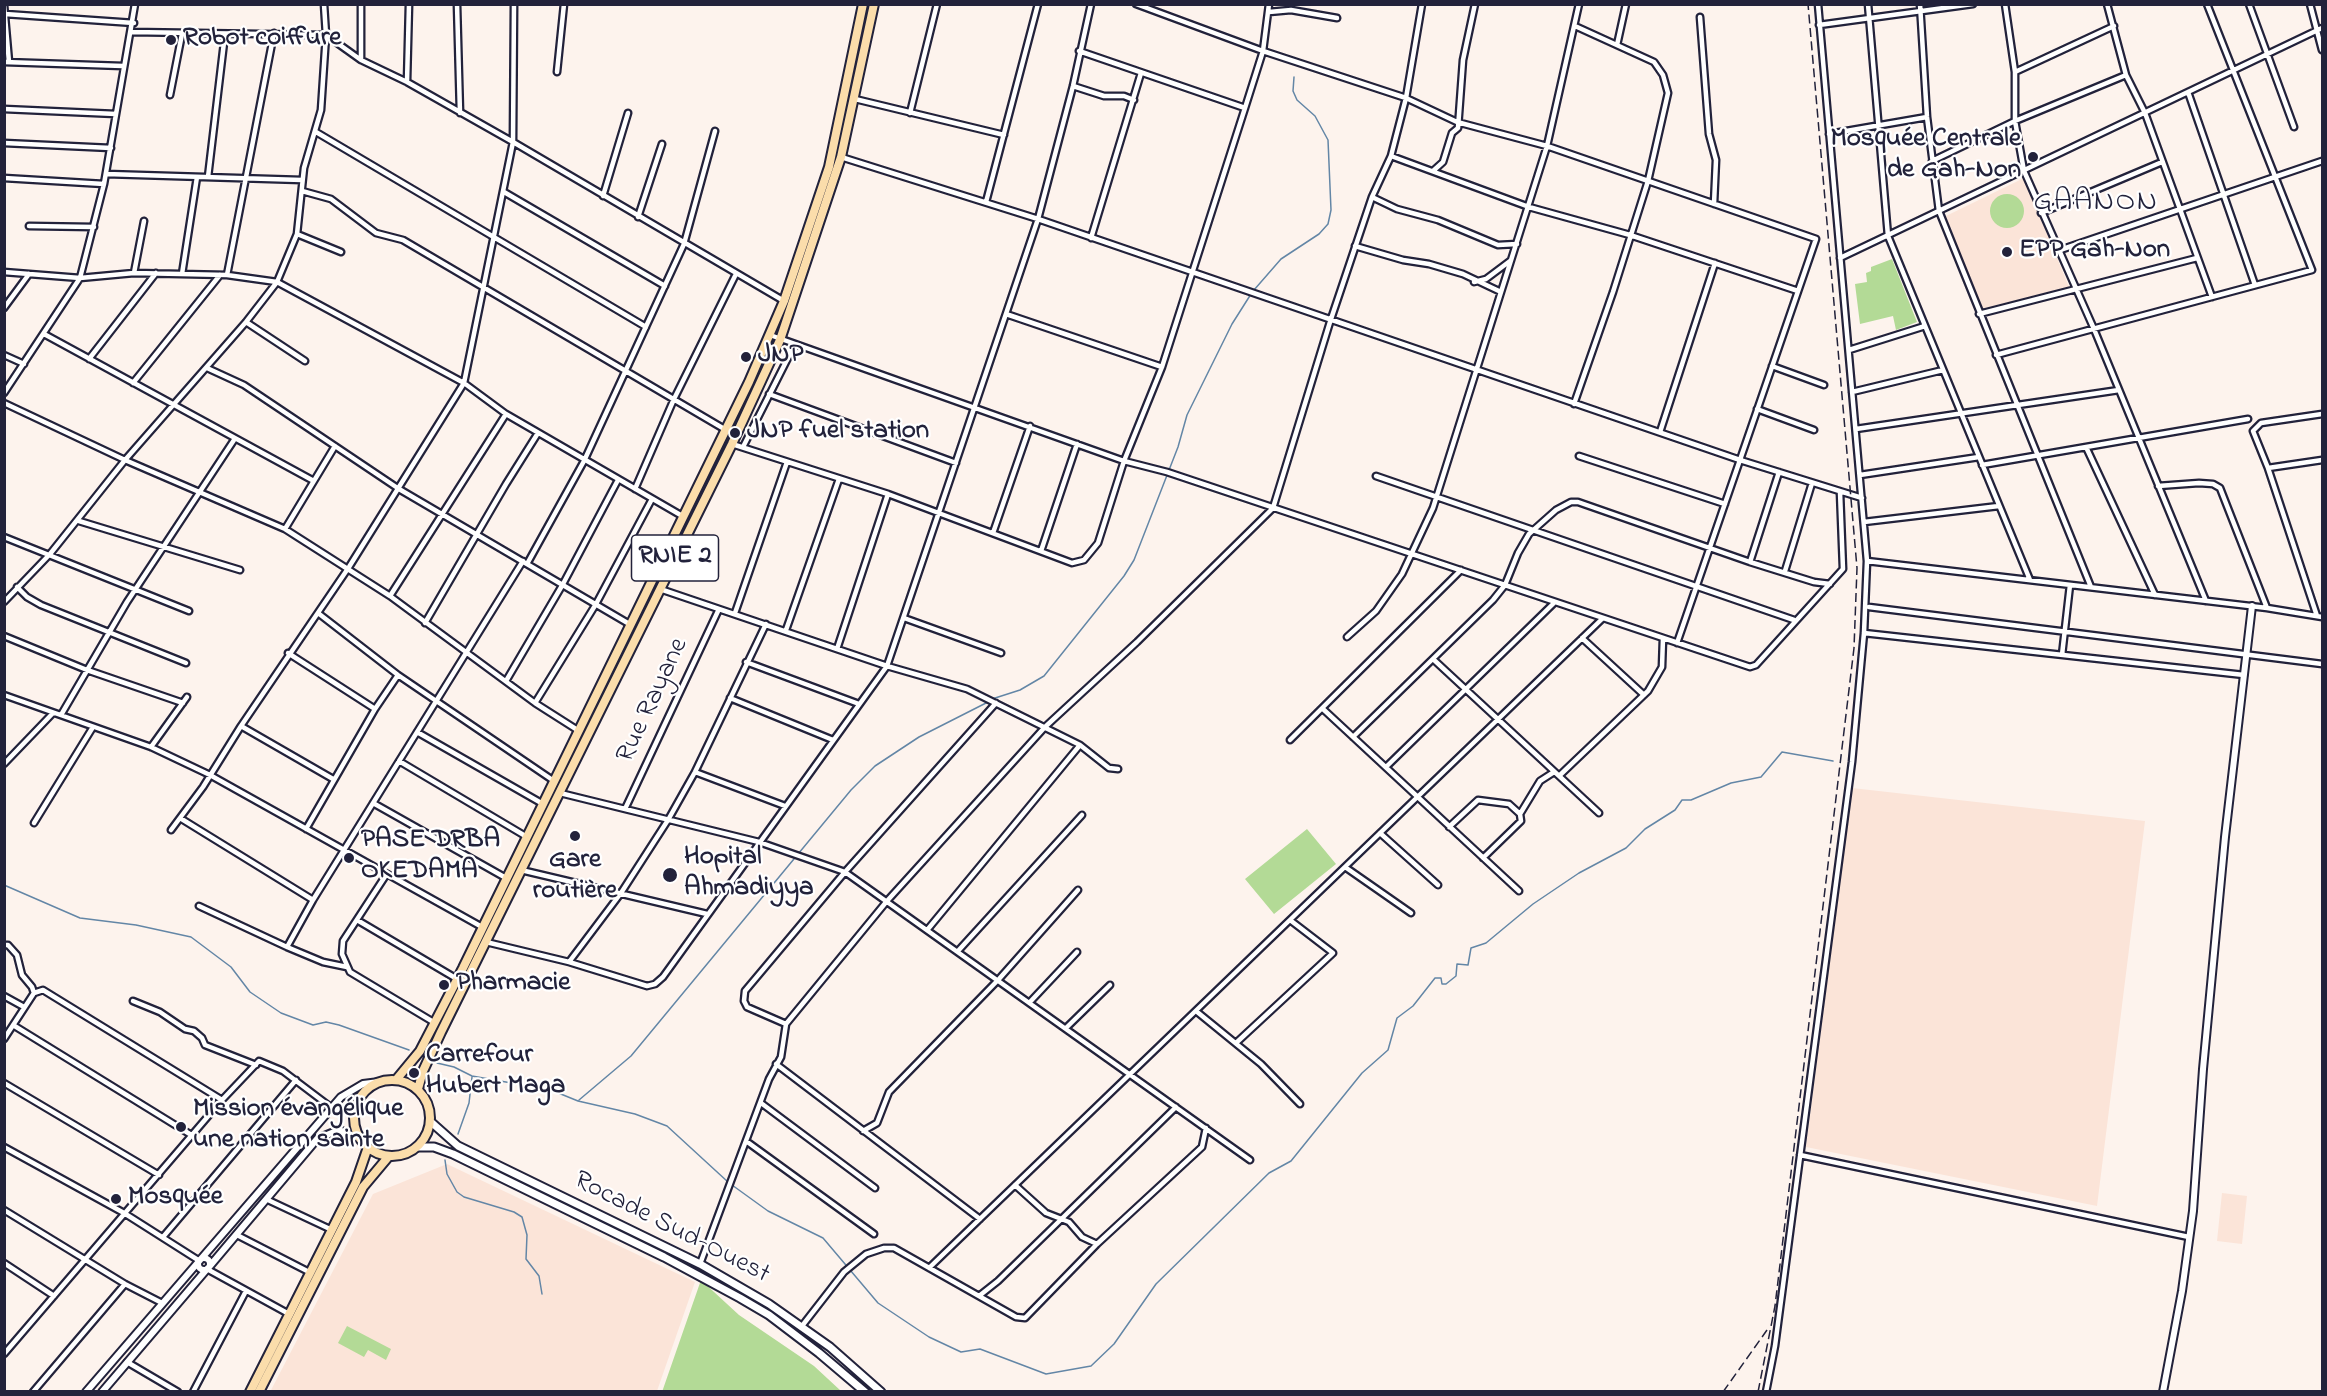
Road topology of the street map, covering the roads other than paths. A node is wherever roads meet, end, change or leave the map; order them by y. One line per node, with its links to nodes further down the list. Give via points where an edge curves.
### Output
1 (4, 4): 32 (street)
2 (135, 4): 36 (street)
3 (324, 4): 45 (street)
4 (361, 4): 51 (street)
5 (409, 4): 59 (street)
6 (457, 4): 69 (street)
7 (514, 4): 82 (street)
8 (564, 4): 55 (street)
9 (863, 4): 152 (main road, RNIE 2, via 829,167)
10 (874, 4): 64 (main road, RNIE 2)
11 (937, 4): 71 (street)
12 (1038, 4): 81 (street)
13 (1090, 4): 48 (street)
14 (1136, 4): 31 (street)
15 (1161, 4): 31 (street)
16 (1269, 4): 30 (street)
17 (1422, 4): 63 (street)
18 (1475, 4): 75 (street, via 1463,60)
19 (1579, 4): 38 (street)
20 (1626, 4): 46 (street)
21 (1818, 4): 37 (street)
22 (1868, 4): 35 (street)
23 (1973, 4): 29 (street)
24 (2005, 4): 56 (street)
25 (2107, 4): 39 (street)
26 (2207, 4): 54 (street)
27 (2249, 4): 50 (street)
28 (2310, 4): 40 (street)
29 (1920, 8): 35 (street); 73 (street)
30 (1269, 12): 34 (street, via 1291,10); 49 (street)
31 (1161, 13): 49 (street)
32 (5, 14): 36 (street); 52 (street)
33 (1700, 17): 109 (street, via 1709,134 1716,160)
34 (1337, 18)
35 (1869, 18): 37 (street); 76 (street)
36 (134, 23): 41 (street)
37 (1819, 25): 80 (street)
38 (1575, 26): 46 (street); 85 (street)
39 (2114, 26): 56 (street); 58 (street)
40 (2320, 29): 47 (street); 50 (street)
41 (131, 32): 43 (street); 53 (street)
42 (274, 33): 44 (street); 45 (street); 99 (street)
43 (182, 34): 44 (street); 62 (street)
44 (225, 34): 97 (street)
45 (326, 35): 51 (street); 79 (street)
46 (1617, 45): 101 (street, via 1654,62 1664,75 1668,93)
47 (2322, 50)
48 (1078, 51): 57 (street); 60 (street)
49 (1263, 51): 63 (street); 66 (street)
50 (2267, 54): 54 (street); 77 (street)
51 (361, 60): 59 (street)
52 (7, 62): 53 (street)
53 (123, 66): 72 (street)
54 (2233, 70): 61 (street); 95 (street)
55 (557, 72)
56 (2015, 72): 74 (street)
57 (1141, 73): 65 (street); 66 (street)
58 (2126, 75): 68 (street); 74 (street)
59 (408, 81): 69 (street)
60 (1073, 86): 65 (street); 115 (street)
61 (2188, 92): 68 (street); 105 (street)
62 (170, 94)
63 (1406, 98): 75 (street); 87 (street)
64 (855, 99): 71 (street); 88 (main road, RNIE 2)
65 (1134, 100): 123 (street)
66 (1245, 108): 136 (street)
67 (4, 109): 72 (street)
68 (2145, 112): 91 (street); 93 (street)
69 (459, 113): 82 (street)
70 (628, 113): 106 (street)
71 (910, 113): 81 (street)
72 (116, 114): 86 (street)
73 (1927, 117): 76 (street); 89 (street)
74 (2015, 121): 89 (street); 93 (street)
75 (1457, 122): 85 (street); 92 (street, via 1445,158)
76 (1877, 126): 80 (street); 121 (street)
77 (2294, 128)
78 (715, 131): 124 (street)
79 (316, 132): 100 (street, via 309,145); 122 (street)
80 (1829, 134): 129 (street)
81 (1004, 135): 108 (street)
82 (513, 142): 104 (street); 106 (street)
83 (4, 143): 86 (street)
84 (662, 144): 114 (street)
85 (1547, 146): 101 (street); 110 (street)
86 (111, 148): 94 (street)
87 (1391, 156): 92 (street); 107 (street)
88 (841, 157): 108 (street); 163 (main road, RNIE 2)
89 (1932, 161): 112 (street)
90 (2322, 161): 95 (street)
91 (2162, 162): 111 (street); 113 (street)
92 (1432, 171): 110 (street)
93 (2024, 171): 112 (street); 113 (street)
94 (106, 174): 96 (street); 102 (street)
95 (2275, 176): 105 (street); 145 (street, via 2312,270)
96 (197, 177): 97 (street); 138 (street)
97 (208, 177): 99 (street)
98 (4, 178): 102 (street)
99 (245, 178): 100 (street); 141 (street)
100 (302, 180): 103 (street)
101 (1648, 181): 109 (street); 120 (street)
102 (104, 184): 118 (street)
103 (302, 191): 119 (street); 147 (street, via 331,199 376,233 403,240)
104 (504, 192): 122 (street); 146 (street)
105 (2223, 195): 111 (street); 145 (street)
106 (603, 196): 114 (street)
107 (1372, 197): 125 (street, via 1498,245); 126 (street)
108 (986, 202): 115 (street)
109 (1714, 204): 149 (street, via 1815,239)
110 (1529, 207): 120 (street); 125 (street)
111 (2179, 210): 127 (street); 130 (street)
112 (1939, 211): 121 (street); 155 (street)
113 (2041, 213): 127 (street)
114 (638, 217): 124 (street)
115 (1038, 219): 123 (street); 154 (street)
116 (144, 221): 134 (street)
117 (29, 226): 118 (street)
118 (94, 227): 142 (street)
119 (297, 234): 128 (street); 143 (street)
120 (1630, 235): 132 (street); 186 (street)
121 (1888, 236): 129 (street); 158 (street)
122 (495, 238): 147 (street); 159 (street)
123 (1091, 238): 136 (street)
124 (684, 244): 140 (street); 146 (street)
125 (1516, 244): 131 (street)
126 (1355, 246): 144 (street, via 1429,264); 157 (street)
127 (2057, 251): 148 (street)
128 (341, 252)
129 (1840, 258): 165 (street)
130 (2197, 258): 148 (street); 151 (street)
131 (1512, 259): 144 (street, via 1486,279); 150 (street)
132 (1714, 263): 149 (street); 199 (street)
133 (4, 272): 137 (street)
134 (134, 273): 135 (street); 142 (street)
135 (156, 273): 138 (street); 168 (street)
136 (1193, 273): 157 (street); 172 (street)
137 (29, 274): 142 (street); 153 (street)
138 (182, 274): 139 (street)
139 (220, 274): 141 (street); 177 (street)
140 (736, 274): 152 (street); 184 (street)
141 (227, 275): 143 (street)
142 (80, 278): 161 (street)
143 (278, 282): 156 (street); 178 (street)
144 (1474, 282): 150 (street)
145 (2255, 285): 151 (street)
146 (665, 286): 159 (street)
147 (484, 287): 175 (street); 178 (street)
148 (2076, 290): 155 (street); 160 (street)
149 (1798, 291): 171 (street)
150 (1501, 292): 176 (street)
151 (2212, 297): 160 (street)
152 (784, 301): 162 (main road, RNIE 2)
153 (4, 308)
154 (1006, 314): 172 (street); 189 (street)
155 (1979, 314): 167 (street)
156 (246, 322): 169 (street); 173 (street)
157 (1330, 322): 176 (street); 238 (street)
158 (1925, 326): 165 (street); 174 (street)
159 (646, 327): 175 (street)
160 (2094, 329): 167 (street); 180 (street)
161 (44, 334): 168 (street); 170 (street)
162 (770, 335): 163 (street); 197 (main road, RNIE 2)
163 (780, 340): 164 (street); 203 (main road, RNIE 2)
164 (795, 344): 183 (street); 189 (street)
165 (1849, 350): 181 (street)
166 (4, 355): 170 (street)
167 (1996, 356): 187 (street)
168 (89, 359): 177 (street)
169 (305, 361)
170 (24, 364): 182 (street)
171 (1772, 366): 179 (street); 190 (street)
172 (1162, 367): 215 (street)
173 (207, 368): 188 (street); 205 (street, via 244,385)
174 (1943, 370): 181 (street); 192 (street)
175 (626, 371): 184 (street); 214 (street)
176 (1477, 372): 186 (street); 233 (street)
177 (133, 383): 188 (street)
178 (464, 383): 191 (street); 228 (street)
179 (1824, 385)
180 (2119, 390): 187 (street); 201 (street)
181 (1852, 392): 196 (street)
182 (4, 393)
183 (770, 394): 206 (street); 217 (street)
184 (674, 399): 197 (street); 229 (street)
185 (4, 403): 211 (street)
186 (1574, 404): 199 (street)
187 (2019, 404): 192 (street); 208 (street)
188 (174, 406): 202 (street); 211 (street)
189 (976, 406): 195 (street); 217 (street)
190 (1757, 409): 198 (street); 212 (street)
191 (507, 414): 200 (street); 240 (street)
192 (1961, 414): 196 (street); 210 (street)
193 (2322, 414): 219 (street, via 2256,426 2253,431)
194 (2248, 419): 201 (street)
195 (1030, 426): 204 (street); 246 (street)
196 (1856, 429): 221 (street)
197 (726, 430): 241 (main road, RNIE 2)
198 (1814, 430)
199 (1660, 432): 212 (street)
200 (538, 433): 214 (street); 247 (street)
201 (2139, 438): 207 (street); 227 (street)
202 (234, 440): 224 (street); 230 (street)
203 (732, 444): 206 (street); 269 (main road, RNIE 2)
204 (1077, 444): 215 (street); 251 (street)
205 (335, 446): 224 (street); 228 (street)
206 (743, 447): 216 (street)
207 (2086, 447): 208 (street); 271 (street)
208 (2038, 455): 218 (street); 268 (street)
209 (1579, 456): 236 (street)
210 (1979, 457): 218 (street); 221 (street)
211 (125, 460): 230 (street); 242 (street)
212 (1740, 460): 220 (street); 236 (street)
213 (2322, 460): 219 (street)
214 (584, 461): 225 (street); 255 (street)
215 (1124, 461): 238 (street); 251 (street, via 1098,543 1089,557 1072,563)
216 (787, 462): 223 (street); 283 (street)
217 (956, 463): 239 (street)
218 (1983, 465): 237 (street)
219 (2268, 468): 284 (street)
220 (1779, 472): 226 (street); 256 (street)
221 (1860, 475): 234 (street)
222 (1376, 476): 233 (street)
223 (839, 478): 232 (street); 291 (street)
224 (312, 480): 244 (street)
225 (618, 480): 229 (street); 263 (street)
226 (1812, 483): 231 (street); 260 (street)
227 (2158, 486): 273 (street); 279 (street, via 2199,483 2220,488)
228 (399, 489): 240 (street); 257 (street)
229 (634, 489): 235 (street)
230 (201, 491): 244 (street); 249 (street)
231 (1840, 492): 234 (street); 262 (street, via 1845,561)
232 (888, 494): 239 (street); 300 (street)
233 (1436, 497): 245 (street); 253 (street)
234 (1862, 498): 243 (street)
235 (652, 499): 241 (street); 276 (street)
236 (1725, 504): 250 (street)
237 (1999, 506): 243 (street); 261 (street)
238 (1273, 508): 253 (street); 332 (street)
239 (938, 513): 246 (street); 285 (street)
240 (443, 514): 247 (street); 272 (street)
241 (684, 517): 290 (main road, RNIE 2)
242 (79, 521): 249 (street); 252 (street)
243 (1864, 522): 254 (street)
244 (285, 529): 257 (street)
245 (1533, 530): 250 (street, via 1556,510 1578,502); 264 (street, via 1518,553); 267 (street)
246 (993, 533): 251 (street)
247 (476, 534): 255 (street); 288 (street)
248 (4, 537): 252 (street)
249 (164, 548): 258 (street); 270 (street)
250 (1710, 548): 256 (street); 267 (street)
251 (1041, 551)
252 (50, 554): 266 (street); 270 (street)
253 (1412, 554): 259 (street); 296 (street, via 1389,595)
254 (1867, 561): 261 (street); 294 (street)
255 (525, 562): 263 (street); 301 (street)
256 (1750, 562): 260 (street)
257 (349, 567): 272 (street); 282 (street)
258 (240, 570)
259 (1461, 570): 264 (street); 326 (street)
260 (1785, 571): 262 (street)
261 (2030, 580): 265 (street)
262 (1830, 584): 287 (street)
263 (563, 585): 276 (street); 314 (street)
264 (1506, 585): 275 (street); 306 (street)
265 (2070, 585): 268 (street); 293 (street)
266 (17, 587): 274 (street); 292 (street, via 41,605)
267 (1697, 587): 287 (street); 299 (street)
268 (2091, 587): 271 (street)
269 (660, 589): 280 (street); 350 (main road, RNIE 2)
270 (136, 590): 281 (street); 292 (street)
271 (2155, 595): 273 (street)
272 (390, 596): 288 (street)
273 (2206, 601): 277 (street)
274 (4, 602)
275 (1555, 602): 286 (street); 315 (street)
276 (596, 604): 290 (street); 322 (street)
277 (2252, 606): 279 (street); 304 (street)
278 (1869, 607): 293 (street)
279 (2267, 608): 284 (street)
280 (718, 609): 283 (street); 355 (street, Rue Rayane)
281 (189, 611)
282 (318, 613): 302 (street); 312 (street)
283 (735, 613): 289 (street)
284 (2320, 616)
285 (904, 618): 303 (street); 310 (street)
286 (1603, 618): 297 (street); 298 (street)
287 (1794, 620): 299 (street, via 1754,666)
288 (425, 623): 301 (street)
289 (766, 624): 291 (street); 307 (street)
290 (631, 625): 333 (main road, RNIE 2)
291 (786, 630): 300 (street)
292 (110, 631): 308 (street); 311 (street)
293 (2064, 631): 304 (street); 305 (street)
294 (1864, 633): 305 (street); 432 (street, via 1852,762)
295 (4, 636): 311 (street)
296 (1347, 637)
297 (1582, 638): 317 (street); 329 (street)
298 (1663, 638): 299 (street); 317 (street, via 1662,668)
299 (1677, 643)
300 (837, 649): 310 (street)
301 (466, 652): 314 (street); 320 (street)
302 (288, 653): 325 (street); 330 (street)
303 (1001, 653)
304 (2246, 654): 309 (street); 313 (street)
305 (2062, 655): 313 (street)
306 (1433, 659): 315 (street); 335 (street)
307 (746, 662): 319 (street); 324 (street)
308 (186, 663)
309 (2322, 664)
310 (887, 666): 323 (street, via 967,689); 324 (street)
311 (87, 670): 321 (street); 328 (street)
312 (399, 675): 320 (street); 325 (street)
313 (2244, 675): 447 (street)
314 (506, 681): 322 (street)
315 (1466, 689): 329 (street); 342 (street)
316 (4, 695): 327 (street)
317 (1644, 695): 347 (street)
318 (187, 697): 321 (street)
319 (730, 698): 336 (street); 344 (street)
320 (436, 701): 334 (street); 349 (street)
321 (183, 702): 339 (street)
322 (535, 703): 333 (street)
323 (996, 703): 332 (street); 372 (street)
324 (860, 704): 336 (street)
325 (375, 709): 348 (street)
326 (1323, 709): 335 (street); 337 (street)
327 (53, 713): 328 (street); 341 (street)
328 (61, 715): 331 (street)
329 (1498, 720): 345 (street); 351 (street)
330 (241, 726): 346 (street); 348 (street)
331 (93, 727): 339 (street); 361 (street)
332 (1045, 727): 338 (street); 380 (street)
333 (579, 731): 349 (main road, RNIE 2)
334 (417, 732): 340 (street); 353 (street)
335 (1353, 737): 342 (street)
336 (833, 740): 354 (street)
337 (1290, 740)
338 (1080, 745): 343 (street, via 1109,768); 387 (street)
339 (151, 747): 346 (street)
340 (399, 761): 352 (street); 366 (street)
341 (4, 764)
342 (1386, 767): 351 (street)
343 (1118, 770)
344 (695, 772): 354 (street); 360 (street)
345 (1554, 772): 347 (street); 357 (street, via 1540,781)
346 (210, 775): 359 (street); 363 (street)
347 (1559, 776): 356 (street)
348 (333, 779): 363 (street)
349 (554, 781): 353 (main road, RNIE 2)
350 (560, 793): 355 (street); 371 (main road, RNIE 2)
351 (1418, 797): 362 (street); 365 (street)
352 (373, 803): 368 (street); 374 (street)
353 (543, 804): 366 (main road, RNIE 2)
354 (784, 806): 367 (street)
355 (625, 809): 360 (street)
356 (1599, 813)
357 (1520, 814): 362 (street, via 1509,804 1478,800); 369 (street, via 1521,821)
358 (1082, 815): 391 (street)
359 (180, 818): 364 (street); 379 (street)
360 (668, 819): 367 (street); 378 (street)
361 (34, 822)
362 (1449, 826): 369 (street)
363 (306, 829): 368 (street)
364 (171, 830)
365 (1380, 833): 370 (street); 375 (street)
366 (527, 837): 374 (main road, RNIE 2)
367 (759, 842): 372 (street); 383 (street)
368 (343, 851): 373 (street); 379 (street)
369 (1483, 858): 377 (street)
370 (1345, 867): 382 (street); 385 (street)
371 (521, 870): 378 (street); 388 (main road, RNIE 2)
372 (845, 872): 380 (street); 405 (street, via 745,991 747,1007)
373 (386, 875): 384 (street); 386 (street)
374 (506, 878): 386 (main road, RNIE 2)
375 (1438, 885)
376 (1078, 890): 396 (street)
377 (1519, 891)
378 (621, 893): 383 (street); 393 (street)
379 (313, 900): 390 (street)
380 (887, 901): 387 (street); 405 (street)
381 (199, 906): 390 (street)
382 (1411, 913)
383 (707, 914): 393 (street, via 655,984 647,986)
384 (357, 920): 394 (street, via 342,941); 395 (street)
385 (1290, 920): 403 (street); 409 (street, via 1334,953)
386 (482, 927): 395 (main road, RNIE 2)
387 (928, 930): 391 (street)
388 (486, 942): 393 (street); 417 (main road, RNIE 2)
389 (4, 945): 398 (street, via 16,955 22,975)
390 (287, 947): 394 (street)
391 (958, 951): 396 (street)
392 (1077, 952): 401 (street)
393 (568, 962)
394 (347, 967): 404 (street)
395 (457, 979): 404 (main road, RNIE 2)
396 (999, 979): 401 (street); 425 (street, via 889,1092 877,1123)
397 (1110, 985): 407 (street)
398 (34, 993): 402 (street); 418 (street, via 43,990)
399 (4, 996): 402 (street)
400 (133, 1001): 411 (street, via 194,1031 205,1045)
401 (1030, 1002): 407 (street)
402 (24, 1007): 406 (street)
403 (1196, 1011): 409 (street); 412 (street)
404 (435, 1023): 414 (main road, RNIE 2, via 416,1058)
405 (786, 1024): 410 (street, via 783,1050)
406 (14, 1025): 408 (street); 426 (street)
407 (1066, 1028): 412 (street)
408 (4, 1039)
409 (1236, 1043): 420 (street)
410 (776, 1064): 419 (street); 425 (street)
411 (256, 1065): 413 (street, via 260,1061 266,1063); 418 (street)
412 (1130, 1074): 421 (street); 436 (street)
413 (296, 1080): 422 (street); 446 (street)
414 (396, 1080): 415 (main road); 417 (main road)
415 (379, 1082): 422 (street, via 356,1087); 427 (main road, via 366,1090 356,1106 354,1119)
416 (4, 1083): 435 (street)
417 (418, 1089): 423 (main road, via 428,1102)
418 (222, 1100): 426 (street)
419 (761, 1104): 428 (street); 437 (street)
420 (1300, 1104)
421 (1176, 1107): 424 (street); 442 (street)
422 (332, 1108): 450 (street)
423 (431, 1122): 431 (main road); 452 (main road, Rocade Sud-Ouest, via 458,1146)
424 (1206, 1128): 434 (street); 448 (street, via 1202,1147)
425 (863, 1131): 441 (street)
426 (193, 1136): 435 (street)
427 (359, 1138): 430 (main road); 438 (street, via 339,1130 322,1136)
428 (746, 1141): 444 (street); 452 (street)
429 (4, 1147): 440 (street)
430 (368, 1147): 433 (main road); 443 (main road, via 361,1171)
431 (417, 1147): 433 (main road); 472 (main road, Rocade Sud-Ouest, via 434,1147 453,1155 720,1288 769,1315 830,1360)
432 (1800, 1155): 447 (street); 474 (street)
433 (389, 1156): 471 (main road, via 363,1187)
434 (1250, 1160)
435 (159, 1175): 440 (street)
436 (1015, 1185): 441 (street); 442 (street, via 1046,1213)
437 (875, 1188)
438 (268, 1200): 443 (street); 445 (street)
439 (4, 1210): 449 (street)
440 (124, 1213): 446 (street); 449 (street)
441 (980, 1219): 454 (street)
442 (1061, 1219): 448 (street); 459 (street)
443 (332, 1230): 455 (main road)
444 (874, 1234)
445 (237, 1235): 453 (street); 455 (street)
446 (163, 1237): 450 (street)
447 (2189, 1237): 475 (street)
448 (1097, 1244): 459 (street, via 1025,1318)
449 (87, 1260): 456 (street); 458 (street)
450 (198, 1260): 453 (street, via 199,1268); 460 (street)
451 (4, 1263): 458 (street)
452 (700, 1264): 462 (main road, Rocade Sud-Ouest)
453 (208, 1268): 457 (street); 464 (street)
454 (929, 1268): 459 (street); 462 (street, via 894,1248 866,1254 844,1272)
455 (311, 1272): 461 (main road)
456 (125, 1284): 460 (street); 465 (street)
457 (246, 1291): 461 (street); 469 (street)
458 (54, 1296): 463 (street)
459 (979, 1296)
460 (162, 1303): 466 (street)
461 (289, 1315): 470 (main road)
462 (802, 1326): 473 (main road, Rocade Sud-Ouest)
463 (4, 1354)
464 (127, 1362): 467 (street); 468 (street)
465 (33, 1392)
466 (86, 1392)
467 (102, 1392)
468 (178, 1392)
469 (193, 1392)
470 (250, 1392)
471 (259, 1392)
472 (865, 1392)
473 (881, 1392)
474 (1766, 1392)
475 (2163, 1392)

